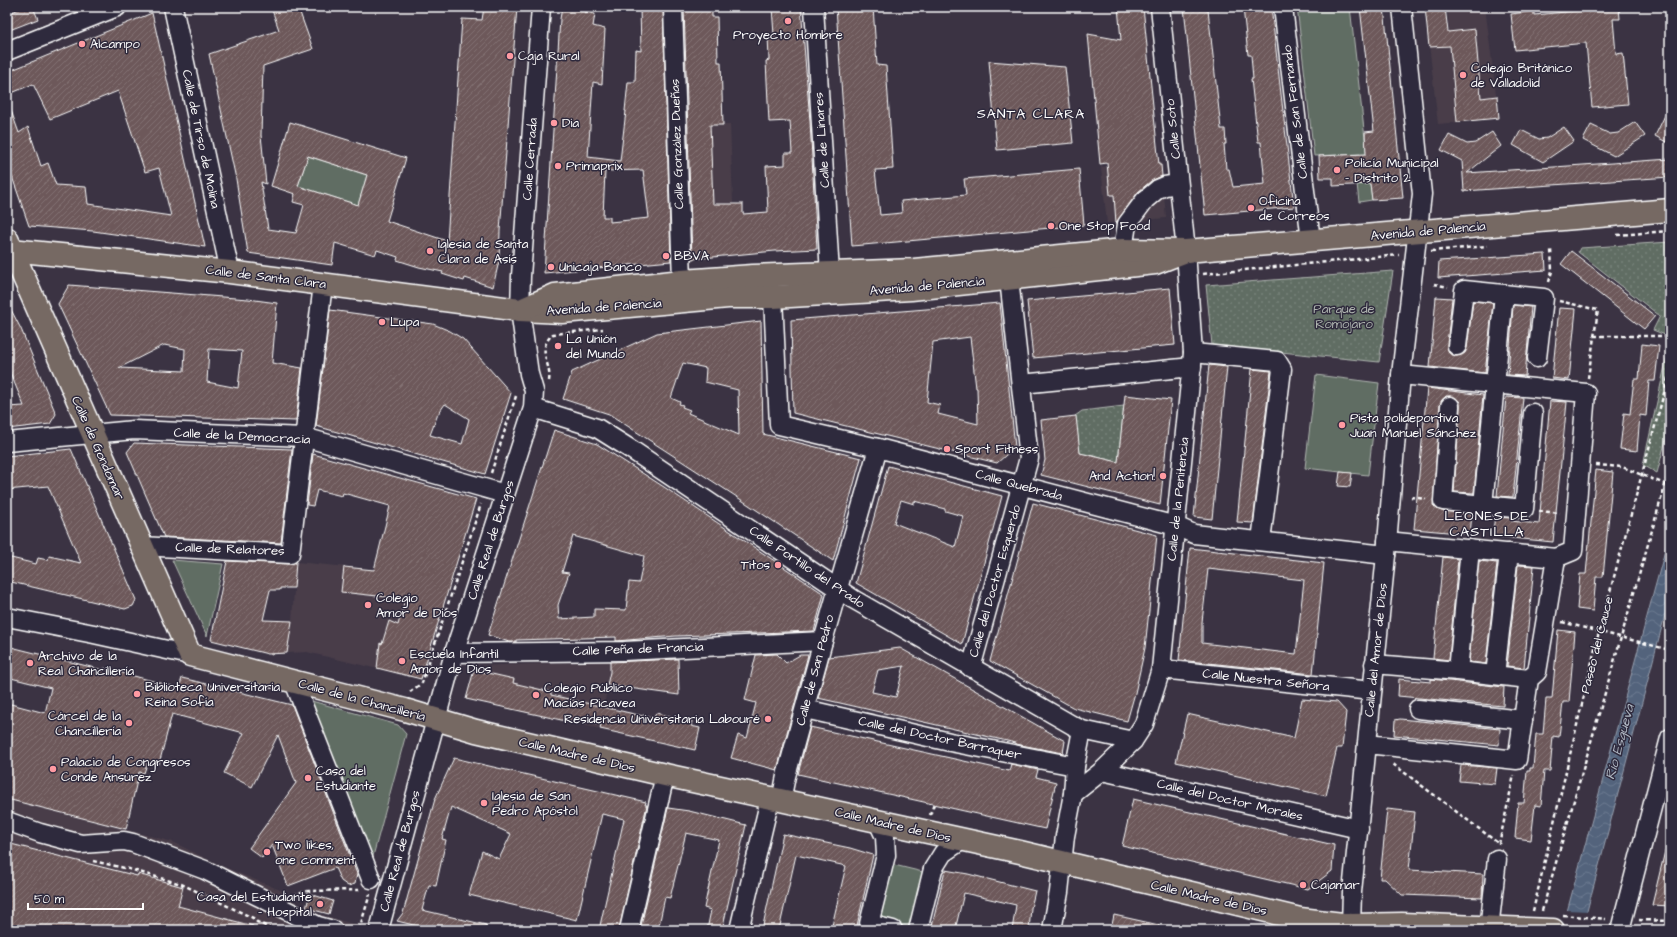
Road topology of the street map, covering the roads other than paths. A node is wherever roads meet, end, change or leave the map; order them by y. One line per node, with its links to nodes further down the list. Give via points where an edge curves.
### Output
1 (117, 7): 9 (street)
2 (173, 7): 17 (street, Calle de Tirso de Molina)
3 (541, 7): 24 (street, Calle Cerrada)
4 (673, 7): 20 (street, Calle González Dueñas)
5 (814, 7): 18 (street, Calle de Linares)
6 (1160, 7): 10 (street, Calle Soto)
7 (1283, 7): 13 (street, Calle de San Fernando)
8 (1402, 7): 12 (street, Calle del Amor de Dios, via 1421,180)
9 (7, 51)
10 (1178, 184): 15 (street, via 1158,189 1146,200 1127,224); 16 (street, Calle Soto)
11 (1670, 210): 12 (main road, Avenida de Palencia)
12 (1419, 231): 13 (main road, Avenida de Palencia); 28 (street, Calle del Amor de Dios)
13 (1311, 241): 16 (main road, Avenida de Palencia)
14 (8, 246): 17 (main road, Calle de Santa Clara); 34 (main road, Calle de Gondomar)
15 (1123, 250): 16 (main road, Avenida de Palencia); 18 (main road, Avenida de Palencia, via 914,270)
16 (1186, 251): 19 (main road, Avenida de Palencia, via 1155,263); 27 (street, Calle de la Penitencia)
17 (230, 272): 21 (main road, Calle de Santa Clara)
18 (830, 274): 20 (main road, Avenida de Palencia)
19 (1010, 279): 23 (main road, Avenida de Palencia, via 911,289); 29 (street, Calle del Doctor Esquerdo)
20 (682, 281): 24 (main road, Avenida de Palencia, via 555,295)
21 (323, 284): 24 (main road, Calle de Santa Clara); 35 (street, Calle de Relatores)
22 (1504, 294): 25 (street, via 1464,290); 26 (street, via 1544,298); 30 (street)
23 (773, 297): 24 (main road, Avenida de Palencia, via 728,297 562,312); 37 (street, Calle Quebrada, via 779,425)
24 (520, 310): 32 (street, Calle Real de Burgos, via 534,391)
25 (1457, 346)
26 (1537, 358)
27 (1192, 360): 29 (street); 41 (street, Calle de la Penitencia); 42 (street, via 1277,361 1282,369)
28 (1401, 375): 30 (street); 44 (street, Calle del Amor de Dios)
29 (1021, 384): 38 (street, Calle del Doctor Esquerdo, via 1029,458)
30 (1495, 384): 40 (street); 47 (street, via 1586,393 1573,551)
31 (1450, 406): 40 (street, via 1443,501)
32 (532, 408): 39 (street, Calle Real de Burgos); 48 (street, Calle Portillo del Prado, via 597,428)
33 (1534, 413): 40 (street, via 1524,509)
34 (92, 435): 35 (street, Calle de la Democracia, via 134,430); 36 (street, Calle de la Democracia); 43 (main road, Calle de Gondomar)
35 (304, 437): 39 (street, Calle de la Democracia); 43 (street, Calle de Relatores, via 290,554)
36 (7, 442)
37 (878, 448): 38 (street, Calle Quebrada); 48 (street, Calle de San Pedro)
38 (1022, 486): 41 (street, Calle Quebrada); 54 (street, Calle del Doctor Esquerdo)
39 (505, 494): 51 (street, Calle Real de Burgos)
40 (1483, 505)
41 (1176, 526): 42 (street, Calle Quebrada, via 1194,534); 55 (street, Calle de la Penitencia)
42 (1261, 541): 44 (street, Calle Quebrada)
43 (141, 546): 52 (main road, Calle de Gondomar)
44 (1386, 548): 45 (street, Calle Quebrada); 53 (street, Calle del Amor de Dios)
45 (1470, 549): 46 (street, Calle Quebrada); 56 (street)
46 (1509, 553): 47 (street, Calle Quebrada); 57 (street)
47 (1556, 558): 58 (street, via 1537,672)
48 (838, 588): 50 (street, Calle de San Pedro); 54 (street, Calle Portillo del Prado)
49 (7, 617): 52 (street, Calle de la Chancillería)
50 (823, 641): 51 (street, Calle Peña de Francia, via 624,651); 61 (street, Calle de San Pedro)
51 (454, 653): 63 (street, Calle Real de Burgos)
52 (190, 655): 59 (main road, Calle de la Chancillería)
53 (1374, 664): 56 (street); 60 (street, Calle del Amor de Dios)
54 (971, 668): 65 (street, Calle Portillo del Prado)
55 (1160, 669): 60 (street, Calle Nuestra Señora); 67 (street, Calle de la Penitencia, via 1144,724)
56 (1458, 671): 57 (street)
57 (1496, 675): 58 (street)
58 (1529, 679): 64 (street)
59 (294, 682): 63 (main road, Calle de la Chancillería); 81 (street, Calle Real de Burgos)
60 (1372, 691): 68 (street, Calle del Amor de Dios)
61 (805, 709): 69 (street, Calle del Doctor Barraquer, via 950,742); 73 (street, Calle de San Pedro)
62 (1418, 709): 64 (street)
63 (436, 719): 71 (main road, Calle Madre de Dios, via 476,731); 86 (street, Calle Real de Burgos)
64 (1523, 720): 68 (street, via 1518,760)
65 (1082, 730): 67 (street, Calle Portillo del Prado); 69 (street)
66 (1670, 738): 92 (street)
67 (1133, 741): 70 (street, Calle de la Penitencia)
68 (1367, 744): 76 (street, Calle del Amor de Dios)
69 (1075, 766): 72 (street)
70 (1102, 771): 72 (street, Calle de la Penitencia); 76 (street, Calle del Doctor Morales)
71 (665, 775): 73 (main road, Calle Madre de Dios); 87 (street)
72 (1073, 794): 80 (street)
73 (776, 800): 75 (main road, Calle Madre de Dios); 88 (street, Calle de San Pedro)
74 (7, 821): 84 (street, via 81,844 124,841 137,844 205,870)
75 (878, 822): 78 (main road, Calle Madre de Dios); 89 (street, via 885,837 886,854 869,924)
76 (1359, 829): 83 (street, Calle del Amor de Dios, via 1352,892)
77 (7, 833): 84 (street, via 67,850 134,854 262,911)
78 (962, 840): 80 (main road, Calle Madre de Dios); 90 (street, via 943,853 933,869)
79 (1498, 851): 85 (street)
80 (1062, 864): 83 (main road, Calle Madre de Dios, via 1300,919); 91 (street)
81 (371, 879)
82 (1555, 922): 85 (main road, Calle Madre de Dios)
83 (1352, 928): 85 (main road, Calle Madre de Dios, via 1402,924)
84 (315, 929)
85 (1490, 929)
86 (379, 930)
87 (629, 930)
88 (739, 930)
89 (894, 930)
90 (918, 930)
91 (1052, 930)
92 (1620, 930)

